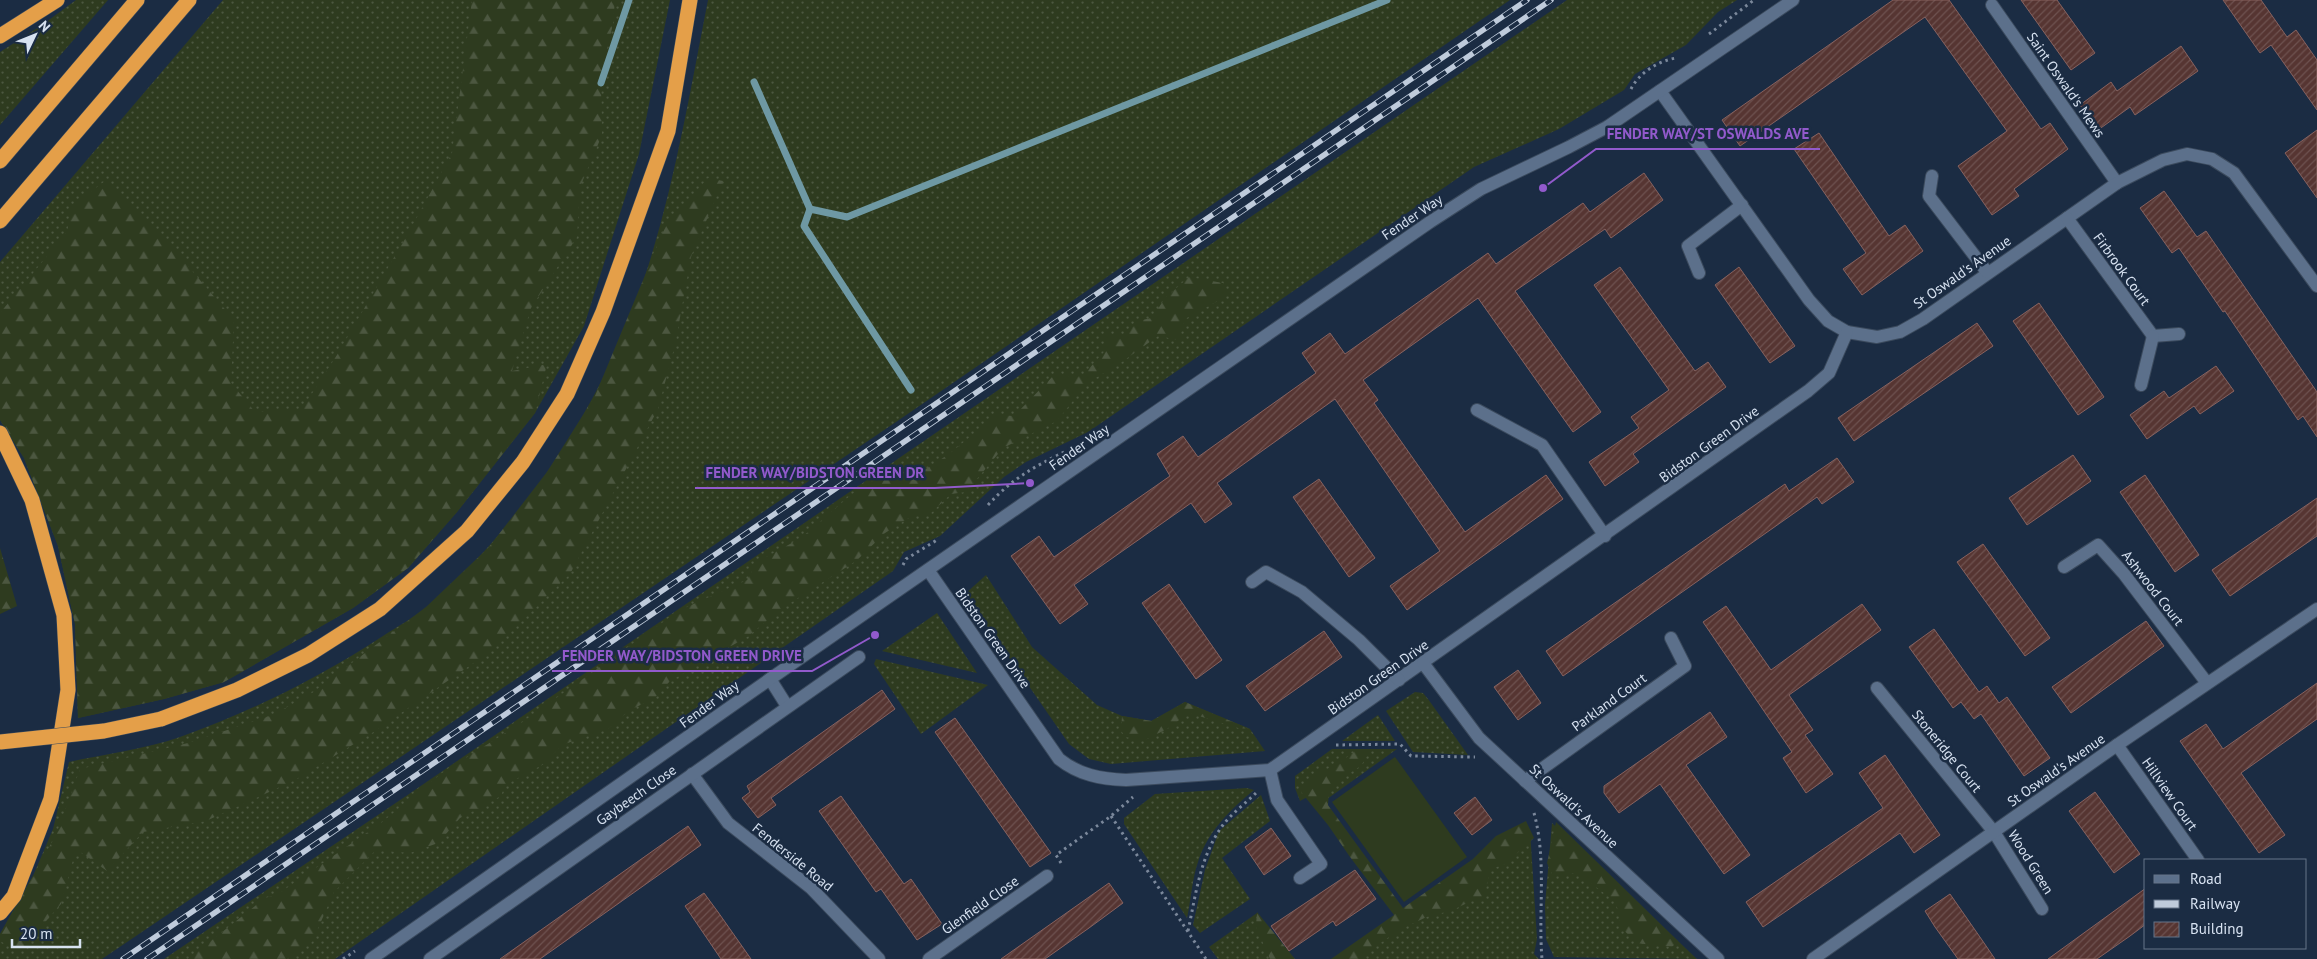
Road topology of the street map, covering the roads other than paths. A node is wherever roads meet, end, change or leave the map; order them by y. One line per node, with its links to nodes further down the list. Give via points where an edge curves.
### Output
1 (57, 0): 7 (highway)
2 (137, 0): 9 (highway)
3 (189, 0): 14 (highway)
4 (690, 0): 37 (highway, bridge, via 668,131 604,312 567,394 523,462 468,531 380,608 308,655 237,690 162,719 104,731)
5 (1792, 0): 8 (street, Fender Way)
6 (1992, 5): 11 (street, Saint Oswald's Mews)
7 (0, 36)
8 (1660, 90): 12 (street, St Oswald's Avenue); 26 (street, Fender Way, via 1607,127 1481,189 1438,217)
9 (0, 161)
10 (1932, 176): 15 (street, via 1929,196)
11 (2116, 183): 13 (street, St Oswald's Avenue); 17 (street, St Oswald's Avenue, via 2163,160 2186,154 2212,160 2234,172)
12 (1742, 205): 16 (street, via 1688,246); 18 (street, St Oswald's Avenue, via 1808,300 1828,321)
13 (2067, 218): 15 (street, St Oswald's Avenue); 20 (street, Firbrook Court)
14 (0, 221)
15 (1987, 272): 18 (street, St Oswald's Avenue, via 1900,332 1877,337)
16 (1699, 274)
17 (2317, 286)
18 (1847, 332): 24 (street, Bidston Green Drive, via 1829,373 1808,391)
19 (2179, 334): 20 (street)
20 (2153, 336): 21 (street)
21 (2141, 385)
22 (1477, 410): 24 (street, via 1542,444)
23 (0, 433): 47 (highway, via 32,500 64,615 68,690 51,799 14,896)
24 (1605, 536): 31 (street, Bidston Green Drive)
25 (2064, 567): 34 (street, Ashwood Court, via 2098,545 2134,586)
26 (928, 570): 32 (street, Fender Way); 39 (street, Bidston Green Drive, via 1059,759 1072,770 1126,780)
27 (1252, 582): 33 (street, via 1266,572 1302,592 1360,640)
28 (2317, 609): 34 (street, St Oswald's Avenue)
29 (1671, 638): 41 (street, Parkland Court, via 1685,666)
30 (859, 656): 36 (street, Gaybeech Close)
31 (1423, 663): 33 (street, Bidston Green Drive); 41 (street, St Oswald's Avenue, via 1479,738)
32 (770, 679): 36 (street); 49 (street, Fender Way)
33 (1399, 680): 39 (street, Bidston Green Drive)
34 (2207, 683): 38 (street, St Oswald's Avenue)
35 (1877, 688): 42 (street, Stoneridge Court)
36 (788, 706): 40 (street, Gaybeech Close)
37 (0, 742)
38 (2117, 745): 42 (street, St Oswald's Avenue); 43 (street, Hillview Court)
39 (1270, 770): 45 (street, via 1277,800 1321,864)
40 (692, 774): 48 (street, Fenderside Road, via 728,823 811,888); 50 (street, Gaybeech Close)
41 (1525, 781): 52 (street, St Oswald's Avenue)
42 (1994, 832): 46 (street, Wood Green); 53 (street, St Oswald's Avenue)
43 (2197, 859)
44 (1047, 876): 51 (street, Glenfield Close)
45 (1300, 878)
46 (2042, 908)
47 (0, 913)
48 (877, 958)
49 (371, 959)
50 (430, 959)
51 (929, 959)
52 (1718, 959)
53 (1813, 959)

